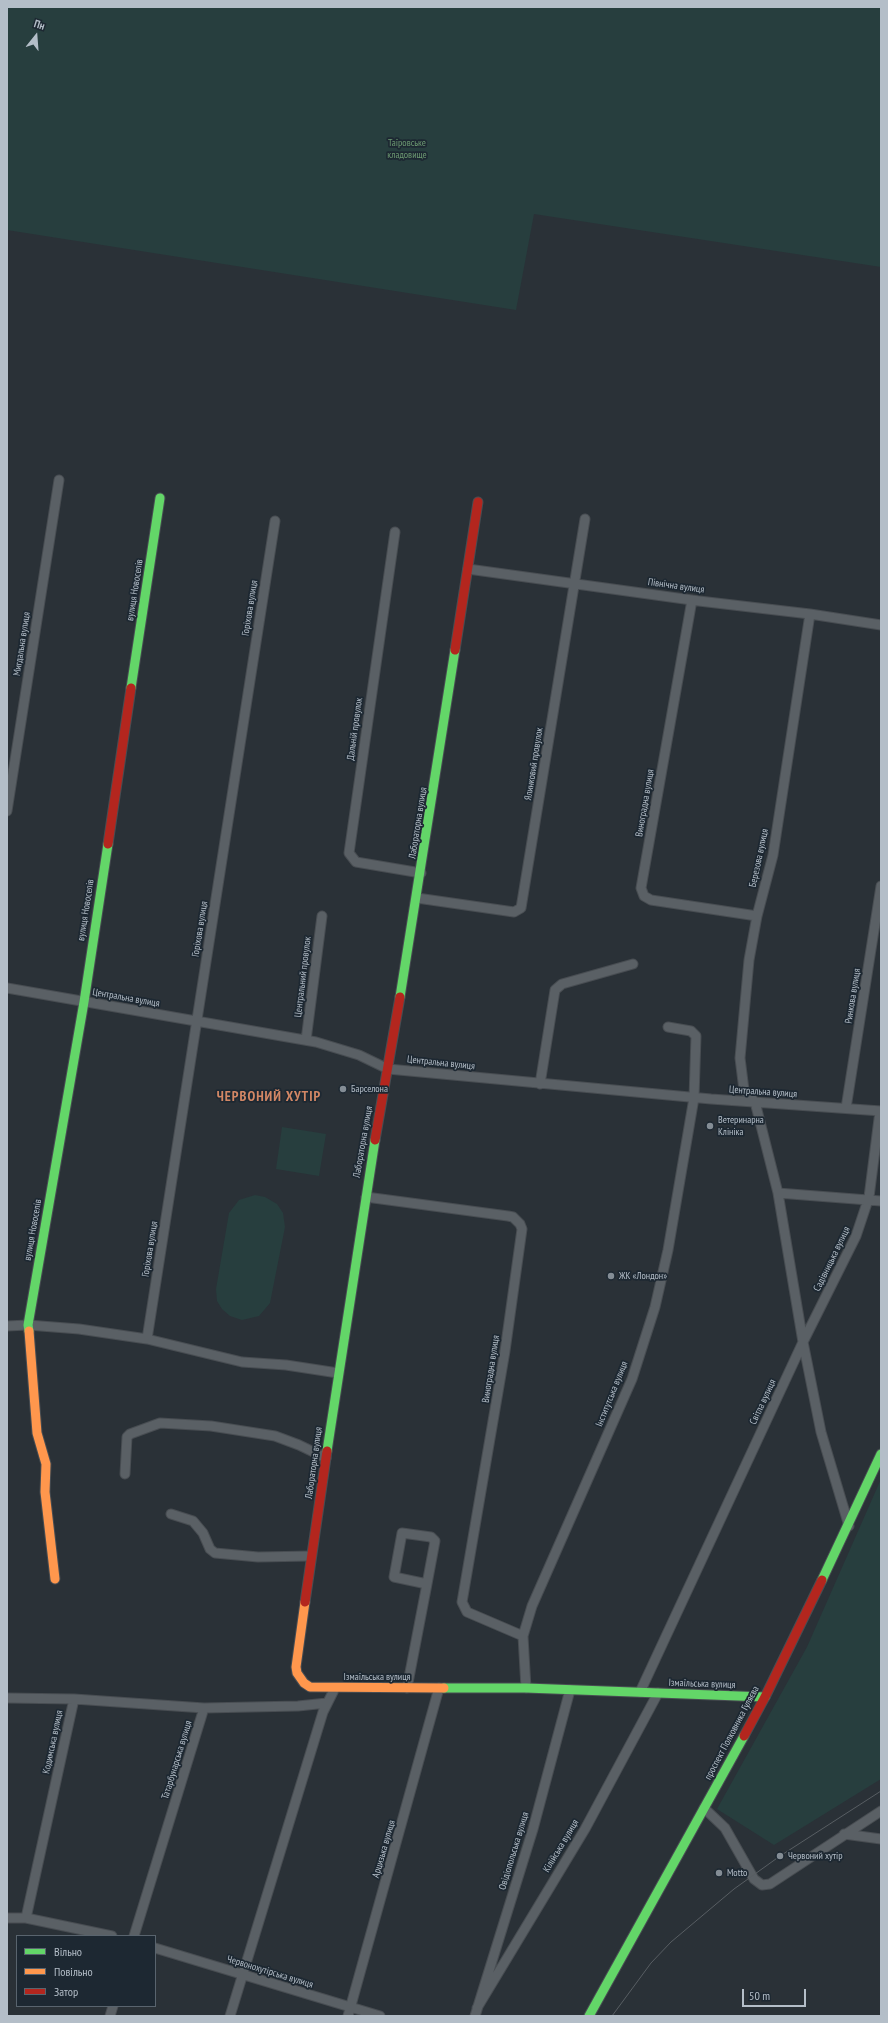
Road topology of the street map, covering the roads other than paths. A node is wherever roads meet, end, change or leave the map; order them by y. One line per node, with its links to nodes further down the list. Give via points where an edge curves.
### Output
1 (59, 480): 12 (street, Мигдальна вулиця)
2 (160, 498): 20 (street, вулиця Новоселів)
3 (478, 502): 7 (street, Лабораторна вулиця)
4 (586, 519): 8 (street, Ялинковий провулок)
5 (275, 521): 21 (street, Горіхова вулиця)
6 (395, 532): 13 (street, Дальній провулок, via 349,853 356,862)
7 (468, 569): 8 (street, Північна вулиця); 13 (street, Лабораторна вулиця)
8 (574, 582): 9 (street, Північна вулиця); 15 (street, Ялинковий провулок, via 564,660 521,908 514,912)
9 (692, 600): 10 (street, Північна вулиця); 17 (street, Виноградна вулиця, via 642,892 651,900)
10 (810, 614): 11 (street, Північна вулиця); 17 (street, Березова вулиця, via 773,855)
11 (881, 625)
12 (7, 810)
13 (421, 873): 15 (street, Лабораторна вулиця)
14 (881, 886): 28 (street, Ринкова вулиця)
15 (418, 898): 24 (street, Лабораторна вулиця)
16 (322, 916): 23 (street, Центральний провулок)
17 (757, 916): 27 (street, Березова вулиця, via 746,989 740,1058 744,1090)
18 (632, 964): 25 (street, via 562,984 555,990)
19 (7, 988): 20 (street, Центральна вулиця)
20 (84, 1002): 21 (street, Центральна вулиця); 34 (street, вулиця Новоселів)
21 (197, 1021): 23 (street, Центральна вулиця); 36 (street, Горіхова вулиця)
22 (668, 1027): 26 (street, Інститутська вулиця, via 691,1031 696,1036)
23 (306, 1040): 24 (street, Центральна вулиця, via 359,1056)
24 (388, 1069): 25 (street, Центральна вулиця); 31 (street, Лабораторна вулиця)
25 (540, 1084): 26 (street, Центральна вулиця)
26 (694, 1098): 27 (street, Центральна вулиця); 47 (street, Інститутська вулиця, via 668,1250 655,1307 632,1380 539,1588)
27 (755, 1102): 28 (street, Центральна вулиця); 30 (street)
28 (846, 1108): 29 (street, Центральна вулиця)
29 (880, 1111): 32 (street, Садівницька вулиця)
30 (778, 1193): 32 (street); 37 (street)
31 (366, 1197): 38 (street, Лабораторна вулиця); 47 (street, Виноградна вулиця, via 508,1216 520,1224 522,1229 505,1351 462,1602 467,1612)
32 (868, 1200): 33 (street); 37 (street, Садівницька вулиця, via 856,1236)
33 (881, 1201)
34 (28, 1325): 35 (street); 36 (street); 45 (street, вулиця Новоселів, via 37,1433 46,1464 45,1492)
35 (7, 1326)
36 (147, 1339): 38 (street, via 242,1362 286,1365)
37 (803, 1342): 43 (street, via 821,1432); 53 (street, Світла вулиця)
38 (338, 1373): 40 (street, Лабораторна вулиця)
39 (881, 1454): 43 (street, проспект Полковника Гуляєва)
40 (326, 1458): 41 (street, via 275,1436 211,1426 160,1423 126,1437); 44 (street, Лабораторна вулиця)
41 (125, 1474)
42 (171, 1514): 44 (street, via 193,1521 215,1553 258,1557)
43 (849, 1526): 55 (street, проспект Полковника Гуляєва)
44 (312, 1556): 48 (street, Лабораторна вулиця, via 296,1667 300,1679 310,1687)
45 (55, 1579)
46 (427, 1584): 46 (street, via 394,1577 402,1533 431,1537 435,1541); 49 (street)
47 (523, 1636): 51 (street, Інститутська вулиця)
48 (335, 1688): 49 (street, Ізмаїльська вулиця); 58 (street, Ізмаїльська вулиця)
49 (407, 1688): 50 (street, Ізмаїльська вулиця)
50 (440, 1688): 51 (street, Ізмаїльська вулиця); 70 (street, Арцизька вулиця)
51 (526, 1688): 52 (street, Ізмаїльська вулиця)
52 (570, 1690): 53 (street, Ізмаїльська вулиця); 71 (street, Овідіопольська вулиця, via 533,1829)
53 (640, 1692): 54 (street, Ізмаїльська вулиця)
54 (658, 1693): 55 (street, Ізмаїльська вулиця); 71 (street, Кілійська вулиця, via 585,1829)
55 (764, 1697): 60 (street, проспект Полковника Гуляєва)
56 (7, 1698): 57 (street)
57 (74, 1699): 59 (street); 65 (street, Кодимська вулиця)
58 (326, 1703): 59 (street); 69 (street, Ізмаїльська вулиця)
59 (204, 1708): 67 (street, Татарбунарська вулиця)
60 (704, 1808): 62 (street, via 725,1828 754,1879 762,1885 770,1884); 74 (street, проспект Полковника Гуляєва)
61 (881, 1811): 62 (street)
62 (844, 1834): 63 (street)
63 (881, 1839)
64 (7, 1918): 65 (street)
65 (26, 1918): 66 (street)
66 (107, 1935)
67 (134, 1935)
68 (156, 1948): 69 (street, Червонохутірська вулиця)
69 (242, 1975): 70 (street, Червонохутірська вулиця); 72 (street, Ізмаїльська вулиця)
70 (350, 2011): 73 (street, Червонохутірська вулиця)
71 (476, 2012)
72 (230, 2016)
73 (380, 2016)
74 (589, 2016)

